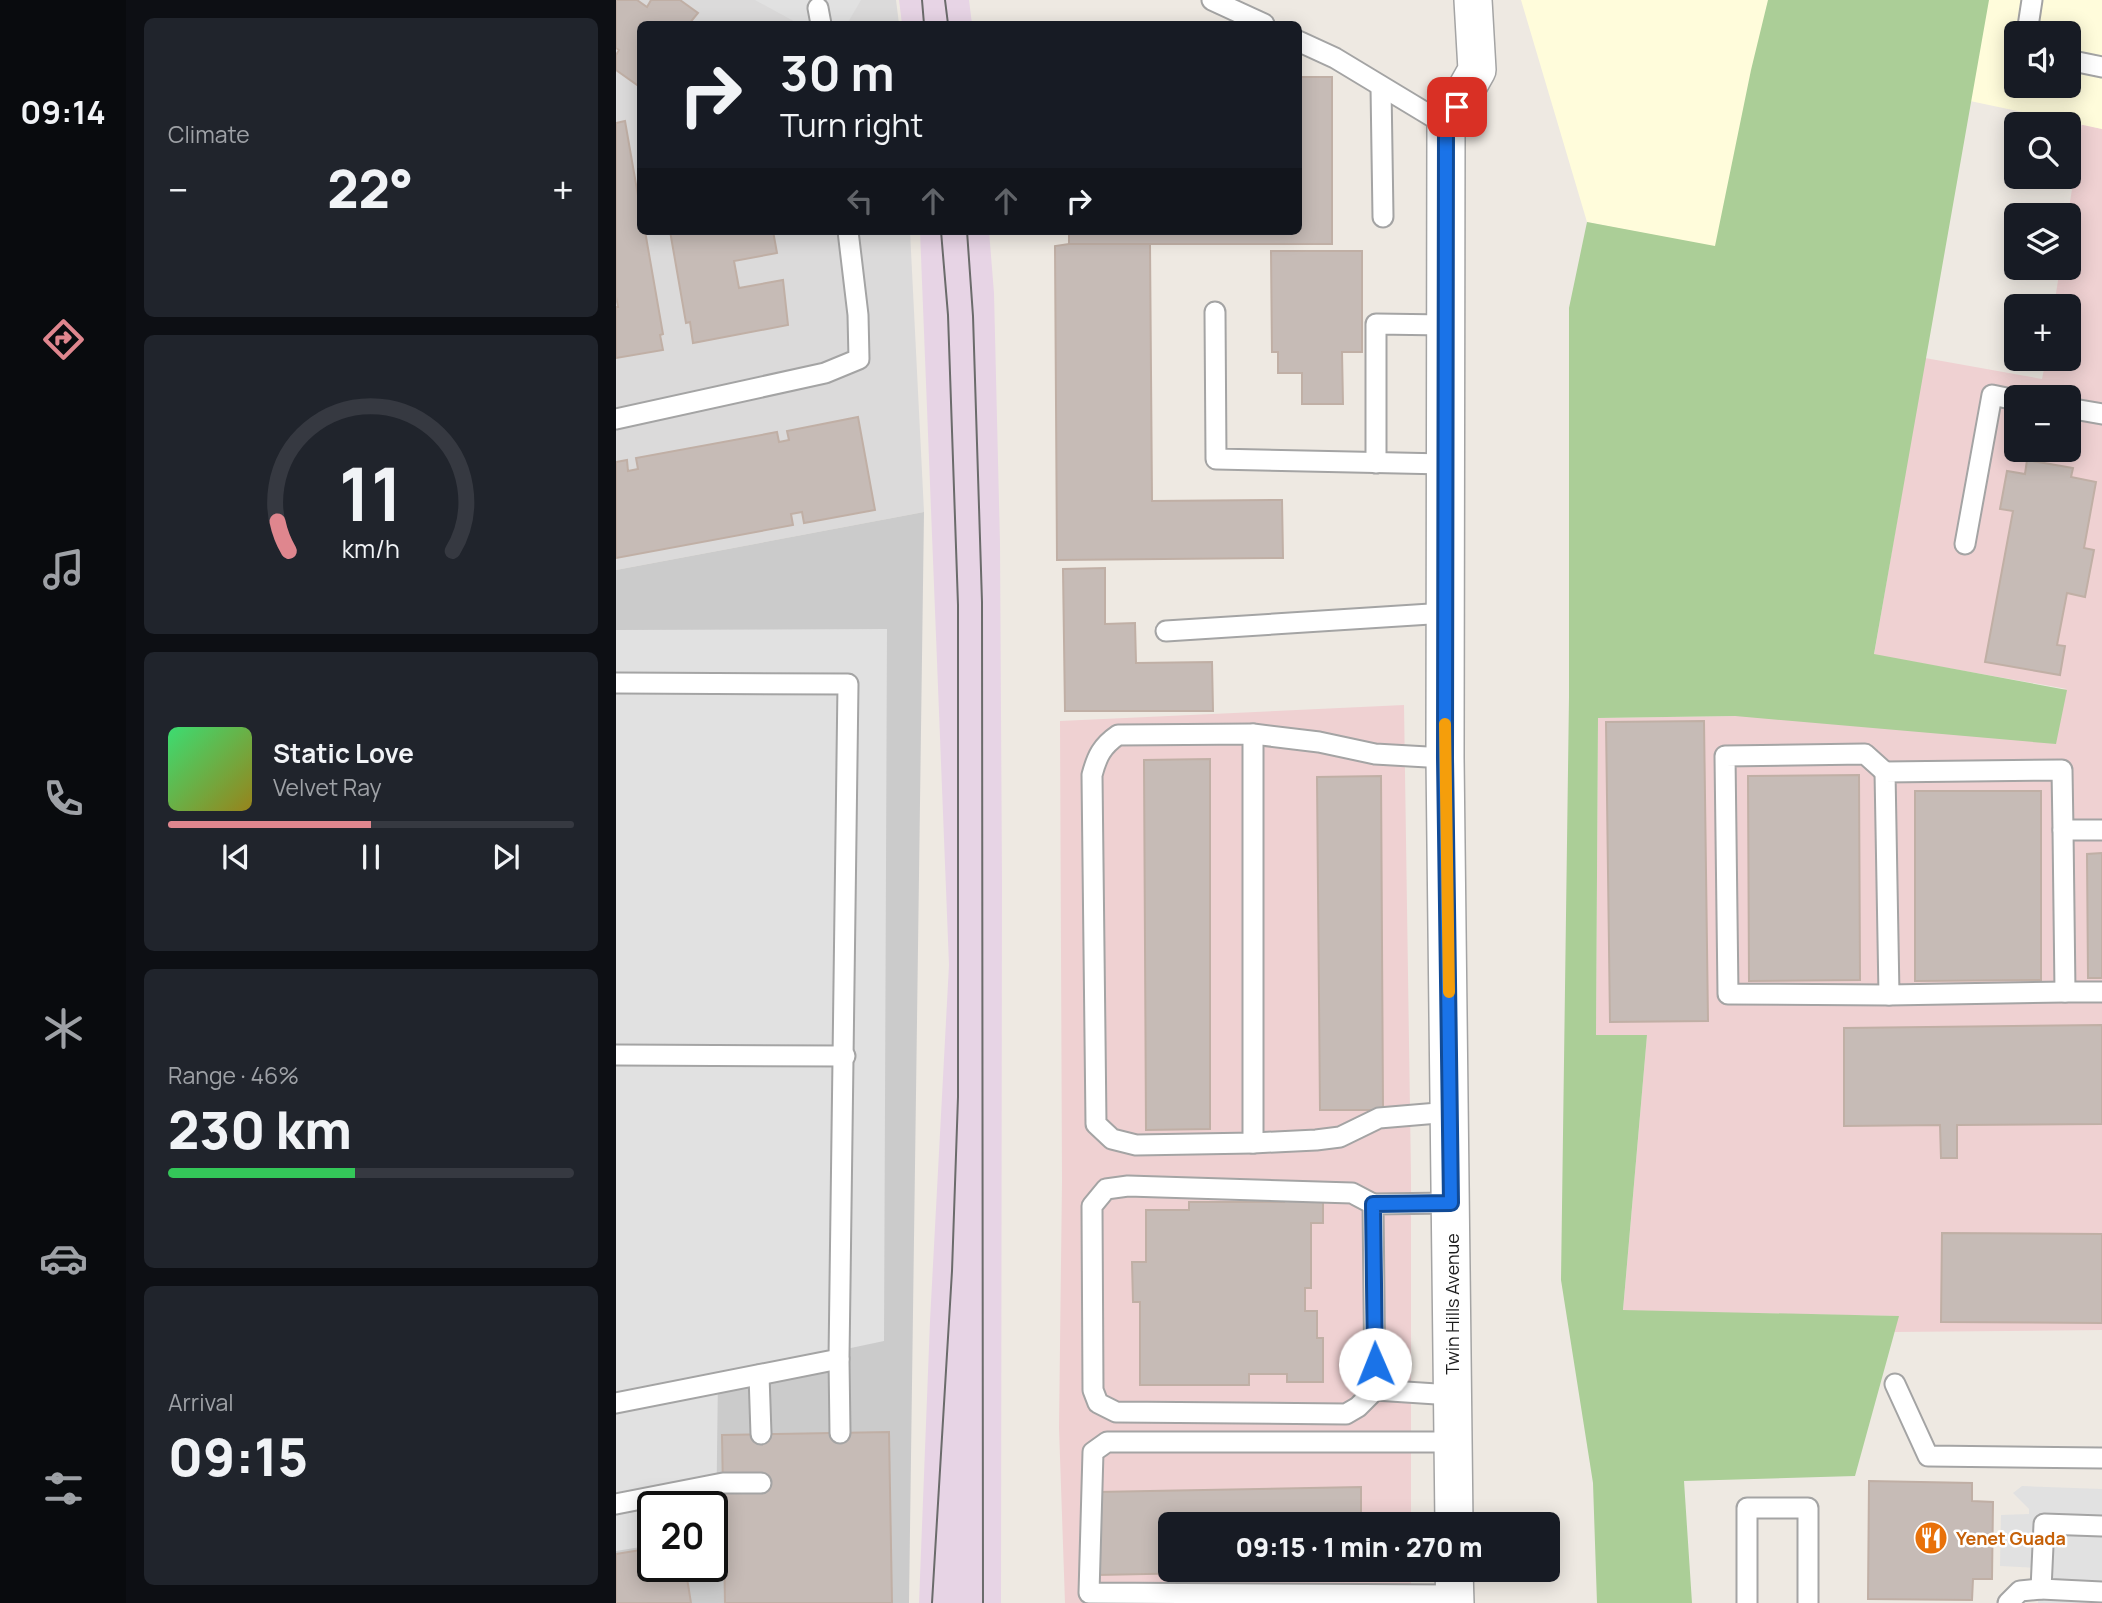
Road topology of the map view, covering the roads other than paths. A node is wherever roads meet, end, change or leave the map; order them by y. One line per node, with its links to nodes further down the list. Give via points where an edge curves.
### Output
1 (1212, 0): 4 (lane)
2 (1473, 0): 10 (street, Twin Hills Avenue, via 1477,70)
3 (2032, 0): 5 (lane)
4 (1258, 21)
5 (2029, 21)
6 (1302, 43): 9 (lane)
7 (2081, 63): 8 (lane)
8 (2102, 67)
9 (1381, 87): 10 (lane); 11 (lane)
10 (1446, 125): 14 (street, Twin Hills Avenue)
11 (1383, 217)
12 (848, 235): 18 (lane, via 859,359 825,373)
13 (1214, 312): 19 (lane, via 1216,459)
14 (1446, 325): 19 (lane, via 1376,324); 20 (street, Twin Hills Avenue)
15 (2004, 398): 21 (lane, via 1992,395)
16 (2081, 410): 17 (lane)
17 (2102, 414)
18 (616, 419)
19 (1376, 463): 20 (lane)
20 (1445, 464): 22 (street, Twin Hills Avenue)
21 (1965, 544)
22 (1446, 612): 23 (lane); 26 (street, Twin Hills Avenue)
23 (1166, 631)
24 (616, 683): 34 (lane, via 848,684)
25 (1254, 734): 26 (lane, via 1375,754); 36 (lane); 36 (lane, via 1118,735 1104,744 1091,775 1096,1124 1112,1139 1136,1145)
26 (1445, 758): 35 (street, Twin Hills Avenue)
27 (1885, 772): 28 (lane, via 2062,770); 32 (lane); 32 (lane, via 1865,754 1724,756 1728,994)
28 (2063, 830): 29 (lane); 30 (lane)
29 (2102, 830)
30 (2065, 992): 31 (lane); 32 (lane)
31 (2102, 992)
32 (1889, 995)
33 (616, 1055): 34 (lane)
34 (845, 1056): 39 (lane)
35 (1450, 1112): 36 (lane, via 1379,1118 1340,1137); 37 (street, Twin Hills Avenue)
36 (1253, 1143)
37 (1451, 1203): 38 (lane); 43 (street, Twin Hills Avenue)
38 (1373, 1204): 42 (lane); 42 (lane, via 1352,1193 1106,1189 1092,1206 1093,1390 1098,1403 1116,1412 1346,1414)
39 (839, 1359): 40 (lane); 45 (lane)
40 (759, 1375): 44 (lane); 46 (lane)
41 (1895, 1384): 48 (lane, via 1928,1456)
42 (1375, 1390): 43 (lane)
43 (1452, 1395): 47 (street, Twin Hills Avenue)
44 (616, 1403)
45 (840, 1433)
46 (761, 1434)
47 (1453, 1442): 51 (street, Twin Hills Avenue); 53 (lane, via 1107,1443 1093,1452 1089,1593)
48 (2102, 1458)
49 (761, 1483): 50 (lane, via 723,1483)
50 (616, 1504)
51 (1454, 1512)
52 (2102, 1526): 54 (lane, via 2044,1524)
53 (1455, 1589)
54 (2041, 1590): 55 (lane); 58 (lane, via 2020,1591)
55 (2102, 1592)
56 (1747, 1603): 57 (lane, via 1747,1508 1808,1507)
57 (1808, 1603)
58 (2008, 1603)

